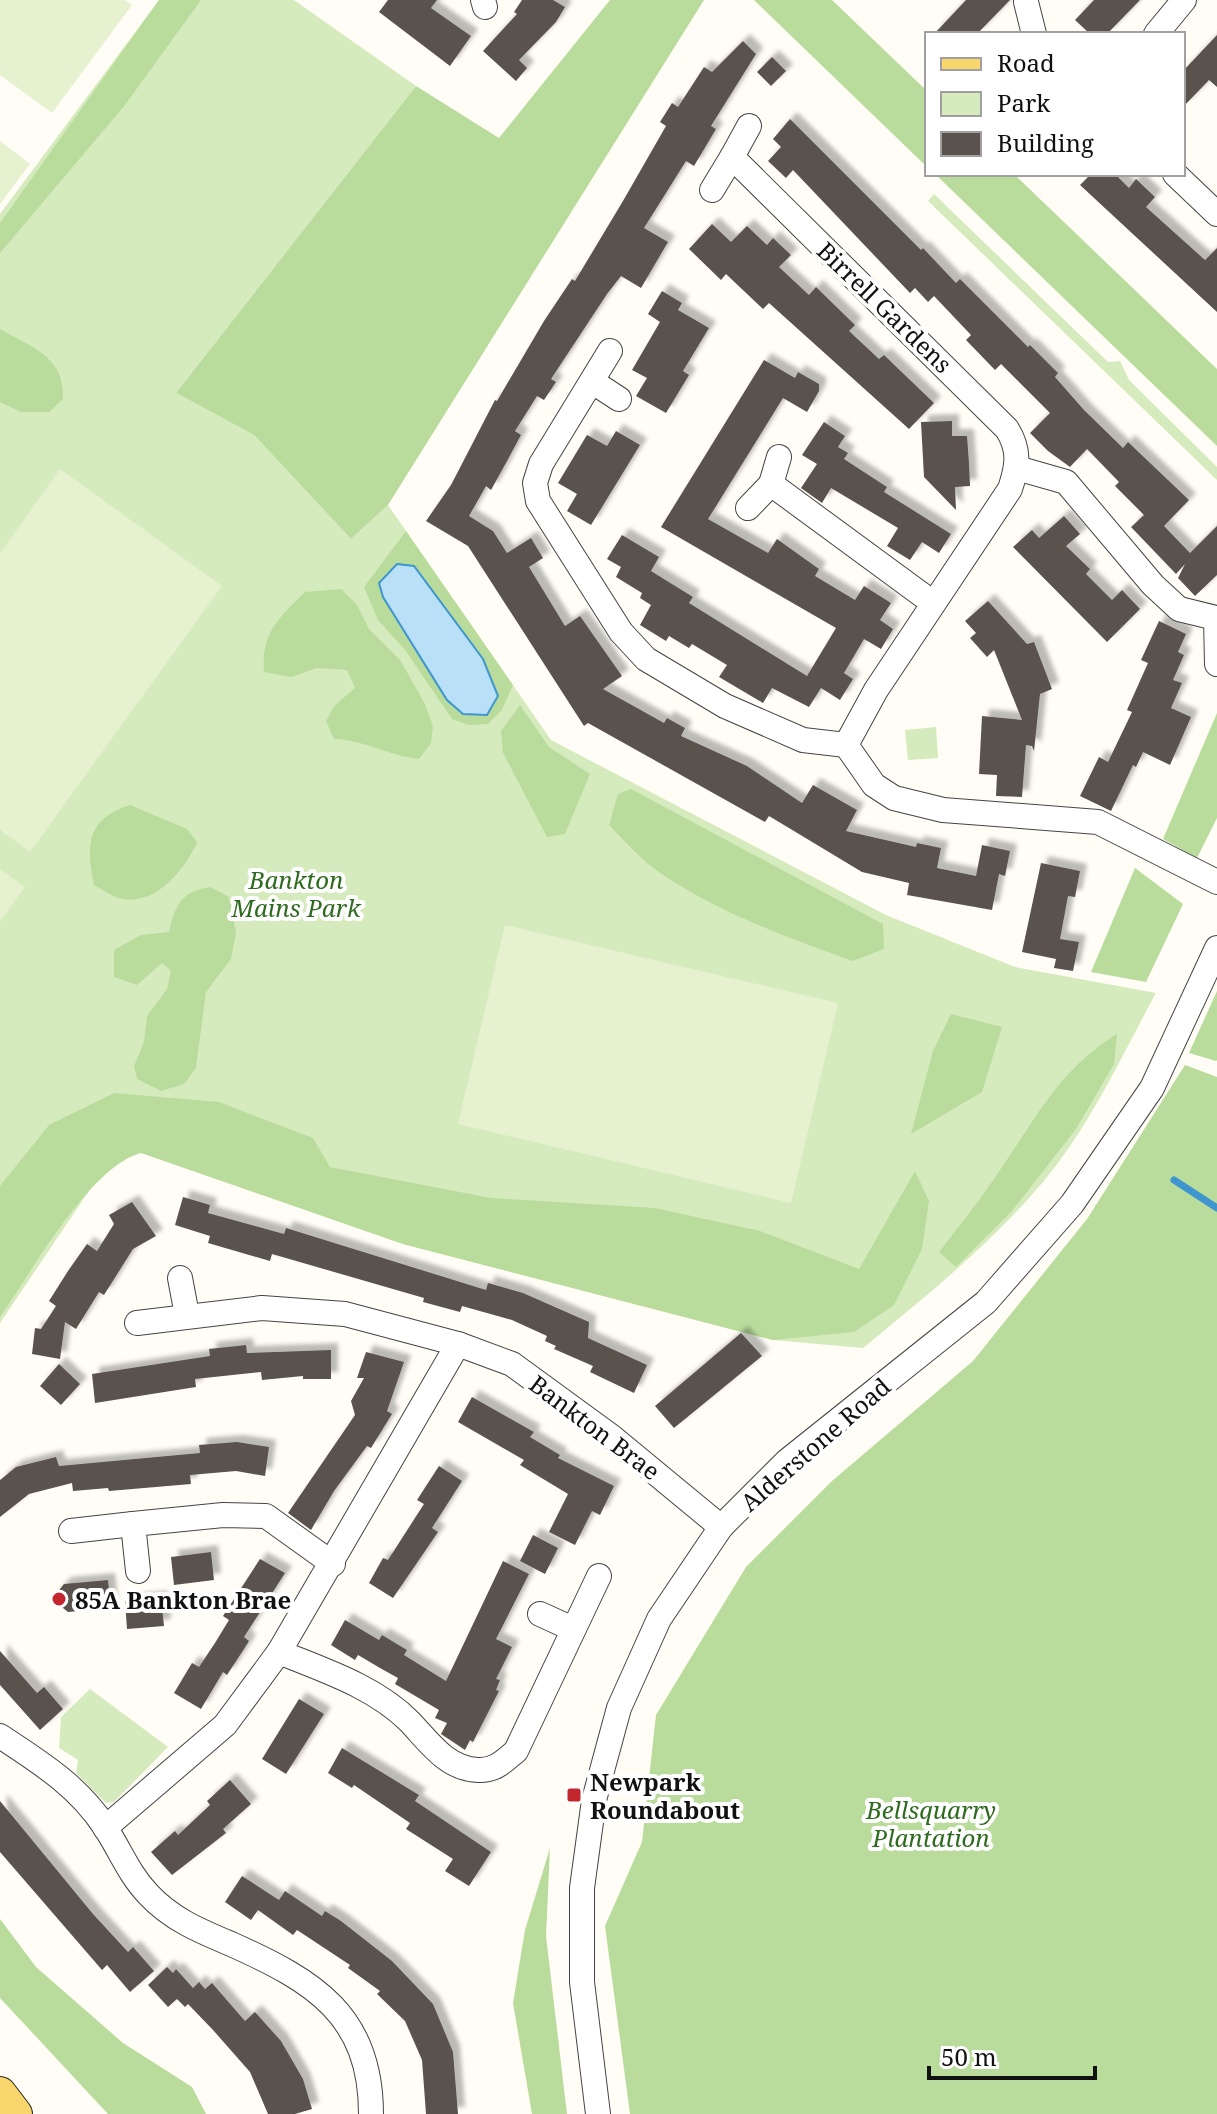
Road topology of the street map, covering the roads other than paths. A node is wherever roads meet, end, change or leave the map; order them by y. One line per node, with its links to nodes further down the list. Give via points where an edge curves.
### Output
1 (1184, 0): 4 (street)
2 (1026, 2): 3 (street)
3 (1034, 32)
4 (1158, 32)
5 (749, 126): 6 (street)
6 (732, 157): 8 (street); 14 (street, Birrell Gardens, via 1007,429 1017,445)
7 (1177, 176): 9 (street)
8 (712, 190)
9 (1217, 214)
10 (610, 351): 11 (street)
11 (593, 382): 12 (street); 20 (street, via 541,464 535,483 538,501 621,632 646,659 725,706 803,740)
12 (619, 399)
13 (779, 457): 15 (street)
14 (1017, 468): 17 (street, via 1010,489); 18 (street, via 1066,482 1179,609)
15 (771, 484): 16 (street); 17 (street)
16 (748, 508)
17 (933, 603): 20 (street)
18 (1217, 618): 19 (street)
19 (1217, 664)
20 (846, 745): 21 (street, via 874,785 894,798 943,810 1098,822)
21 (1217, 882)
22 (1217, 948): 28 (street, Alderstone Road, via 1152,1088 1072,1204 986,1302 787,1461)
23 (180, 1278): 24 (street)
24 (187, 1315): 25 (street, Bankton Brae); 26 (street, Bankton Brae, via 262,1308 345,1314)
25 (137, 1323)
26 (458, 1344): 28 (street, Bankton Brae, via 512,1364); 30 (street)
27 (133, 1524): 29 (street); 30 (street, via 266,1516); 31 (street)
28 (721, 1527): 41 (street, Alderstone Road, via 659,1619 619,1708 594,1800 582,1888 582,1982)
29 (71, 1531)
30 (333, 1564): 35 (street)
31 (138, 1571)
32 (599, 1576): 34 (street)
33 (540, 1614): 34 (street)
34 (573, 1629): 35 (street, via 516,1751 498,1767 477,1770 441,1757 407,1719 348,1680)
35 (279, 1652): 37 (street, via 225,1725)
36 (0, 1736): 37 (street, via 69,1782)
37 (105, 1828): 40 (street, via 149,1896 187,1926 293,1975 325,1999 356,2034 367,2060)
38 (0, 2093): 39 (main road)
39 (16, 2114)
40 (371, 2114)
41 (598, 2114)

